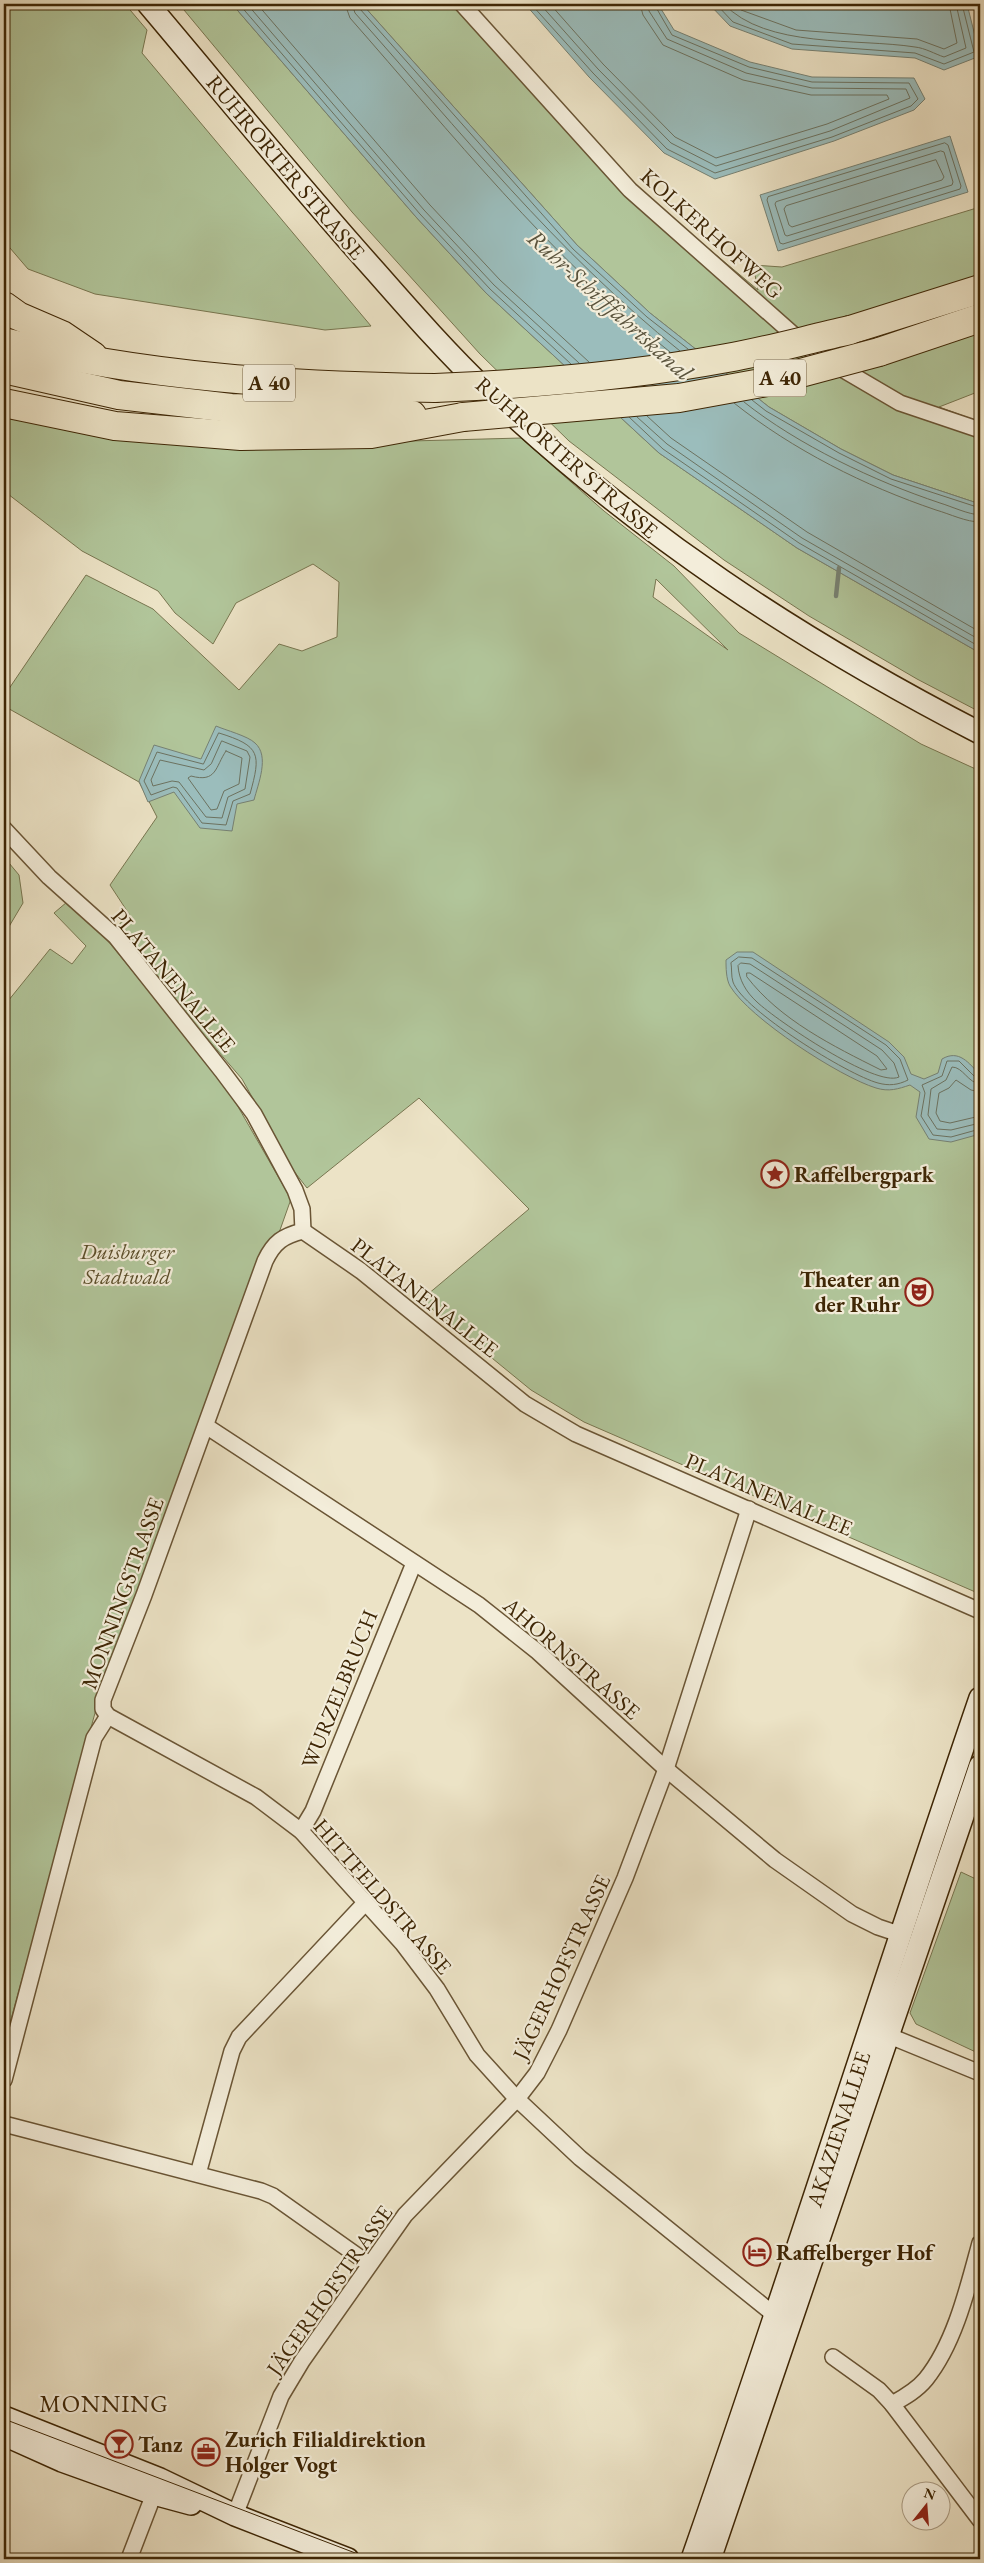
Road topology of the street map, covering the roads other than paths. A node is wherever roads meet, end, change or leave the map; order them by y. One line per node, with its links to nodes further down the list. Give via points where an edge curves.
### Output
1 (148, 4): 14 (main road, RUHRORTER STRASSE, via 402,301 486,390 543,442 612,501 742,596 864,671)
2 (462, 4): 13 (street, KOLKERHOFWEG, via 630,190 813,352 900,403)
3 (980, 289): 9 (highway, A 40, bridge, via 850,330 729,358 567,380 435,388 279,384)
4 (4, 306): 9 (highway, via 18,316 62,335)
5 (980, 318): 12 (highway, A 40, bridge, via 879,352 767,382 679,398)
6 (4, 334): 8 (highway)
7 (4, 342): 8 (highway, A 40)
8 (37, 350): 9 (highway, A 40)
9 (103, 362)
10 (4, 369): 12 (highway, A 40, via 119,395 231,408)
11 (4, 403): 12 (highway, via 115,426 241,436 371,434)
12 (463, 417)
13 (980, 430)
14 (980, 733)
15 (4, 829): 16 (street, PLATANENALLEE, via 49,877 116,937 254,1114 295,1190 302,1209)
16 (303, 1231): 17 (street, MONNINGSTRASSE, via 284,1236 271,1248); 18 (street, PLATANENALLEE, via 361,1271 539,1414 576,1434)
17 (206, 1426): 19 (street, AHORNSTRASSE); 22 (street, MONNINGSTRASSE, via 103,1700)
18 (749, 1509): 20 (street, PLATANENALLEE); 24 (street, JÄGERHOFSTRASSE)
19 (414, 1562): 24 (street, AHORNSTRASSE, via 479,1605 538,1652); 25 (street, WURZELBRUCH)
20 (980, 1611)
21 (980, 1698): 27 (main road, AKAZIENALLEE)
22 (108, 1716): 25 (street, HITTFELDSTRASSE, via 256,1798); 30 (street, MONNINGSTRASSE, via 94,1738)
23 (980, 1766): 28 (main road, AKAZIENALLEE)
24 (666, 1769): 27 (street, AHORNSTRASSE, via 775,1860 852,1914); 31 (street, JÄGERHOFSTRASSE, via 625,1878 560,2030)
25 (302, 1831): 26 (street, HITTFELDSTRASSE)
26 (365, 1903): 31 (street, HITTFELDSTRASSE, via 403,1944 437,1989 477,2055); 33 (street, via 239,2037 232,2051)
27 (899, 1934): 28 (main road, AKAZIENALLEE)
28 (879, 2031): 29 (street); 36 (main road, AKAZIENALLEE, via 816,2196)
29 (980, 2073)
30 (4, 2080)
31 (517, 2099): 35 (street, JÄGERHOFSTRASSE, via 405,2215); 36 (street, HITTFELDSTRASSE, via 580,2158)
32 (4, 2124): 33 (street)
33 (198, 2174): 35 (street, via 273,2196)
34 (980, 2243): 38 (street, via 963,2303 946,2345 926,2379)
35 (369, 2264): 42 (street, JÄGERHOFSTRASSE, via 302,2361 282,2396)
36 (782, 2321): 46 (main road, AKAZIENALLEE); 47 (main road, AKAZIENALLEE)
37 (833, 2357): 38 (street, via 879,2390)
38 (892, 2404): 43 (street)
39 (4, 2417): 41 (main road)
40 (4, 2435): 41 (main road, via 62,2461)
41 (157, 2486): 42 (main road); 44 (street)
42 (235, 2515): 45 (main road)
43 (980, 2520)
44 (129, 2559)
45 (348, 2559)
46 (692, 2559)
47 (710, 2559)

